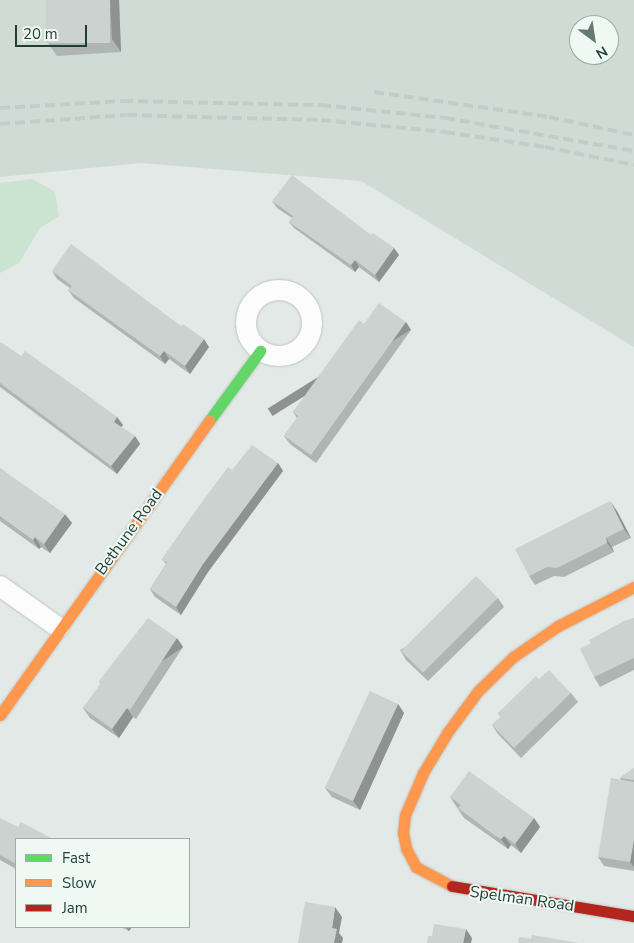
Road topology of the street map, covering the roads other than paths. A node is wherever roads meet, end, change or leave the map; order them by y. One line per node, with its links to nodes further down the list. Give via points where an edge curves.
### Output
1 (260, 351): 4 (street, Bethune Road)
2 (0, 586): 4 (street)
3 (634, 588): 6 (street, Spelman Road, via 558,626 521,652 478,690 422,773 405,815 404,841 416,866 436,880 462,890)
4 (59, 628): 5 (street, Bethune Road)
5 (0, 715)
6 (634, 916)

